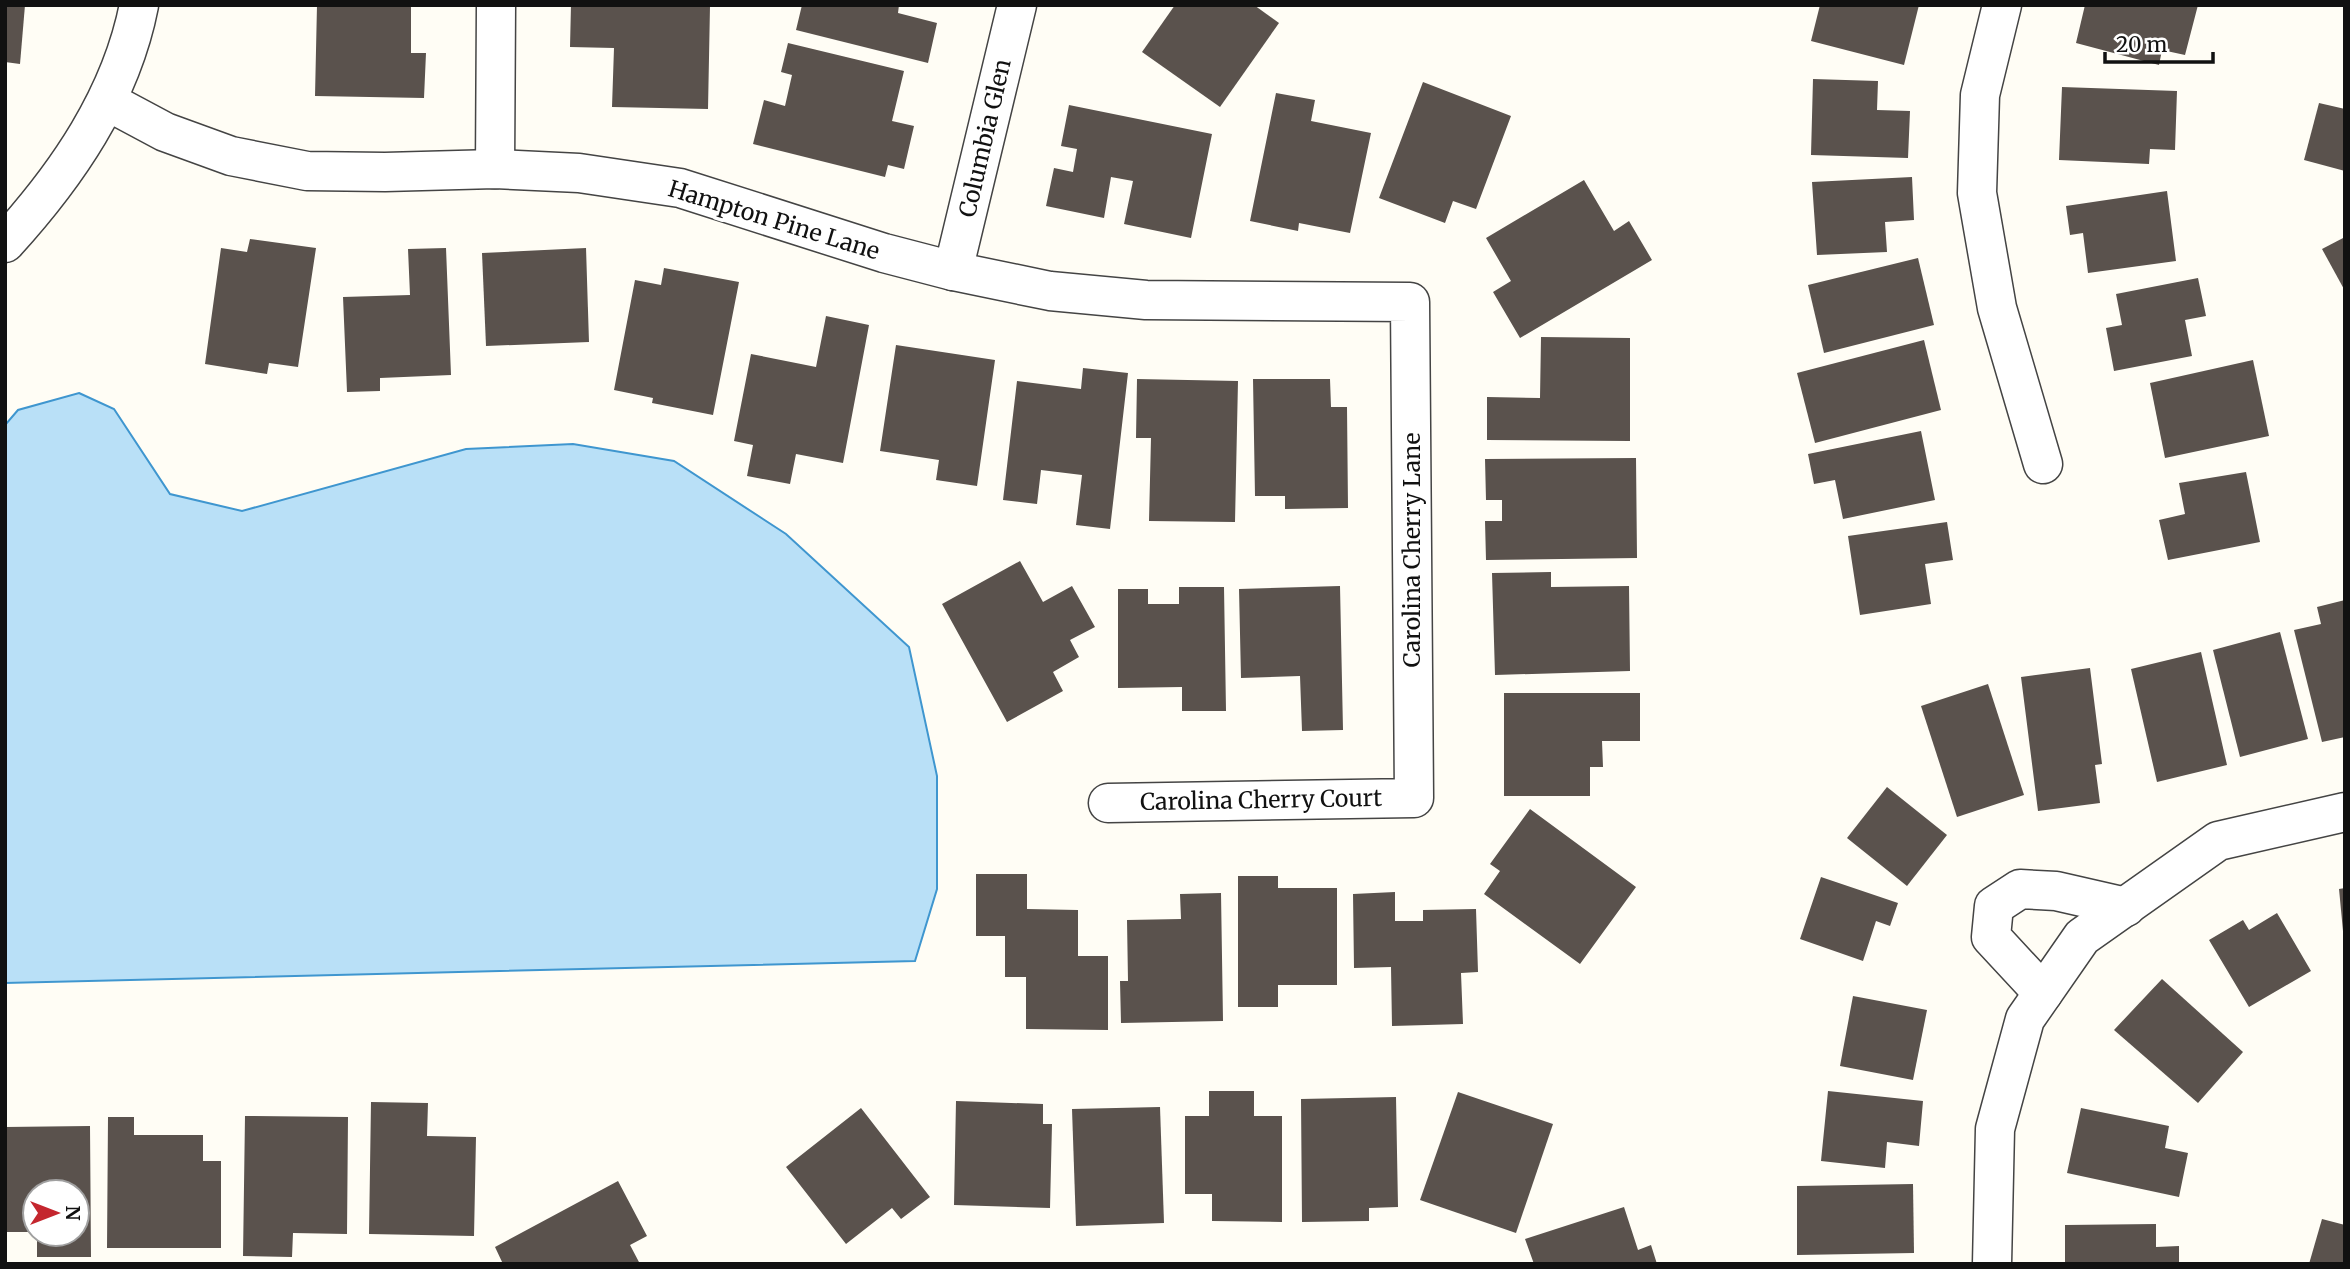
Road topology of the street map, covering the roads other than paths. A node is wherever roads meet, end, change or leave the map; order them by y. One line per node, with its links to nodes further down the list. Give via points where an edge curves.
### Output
1 (139, 5): 5 (street, via 133,35)
2 (496, 5): 6 (street)
3 (1017, 5): 8 (street, Columbia Glen)
4 (2002, 5): 10 (street, via 1980,95 1977,193 1997,309)
5 (107, 101): 6 (street, Hampton Pine Lane, via 165,132 231,156 307,171); 7 (street, via 66,170)
6 (495, 169): 8 (street, Hampton Pine Lane, via 579,173 680,188)
7 (5, 243)
8 (953, 271): 9 (street, Hampton Pine Lane, via 1050,291 1146,300)
9 (1410, 302): 11 (street, Carolina Cherry Lane)
10 (2043, 464)
11 (1414, 798): 12 (street, Carolina Cherry Court)
12 (1108, 803)
13 (2345, 812): 14 (street, via 2218,841)
14 (2126, 907): 15 (street, via 2082,937); 15 (street, via 2056,891 2020,889 1994,906 1991,937)
15 (2043, 993): 16 (street, via 2025,1018 1995,1129)
16 (1992, 1264)

